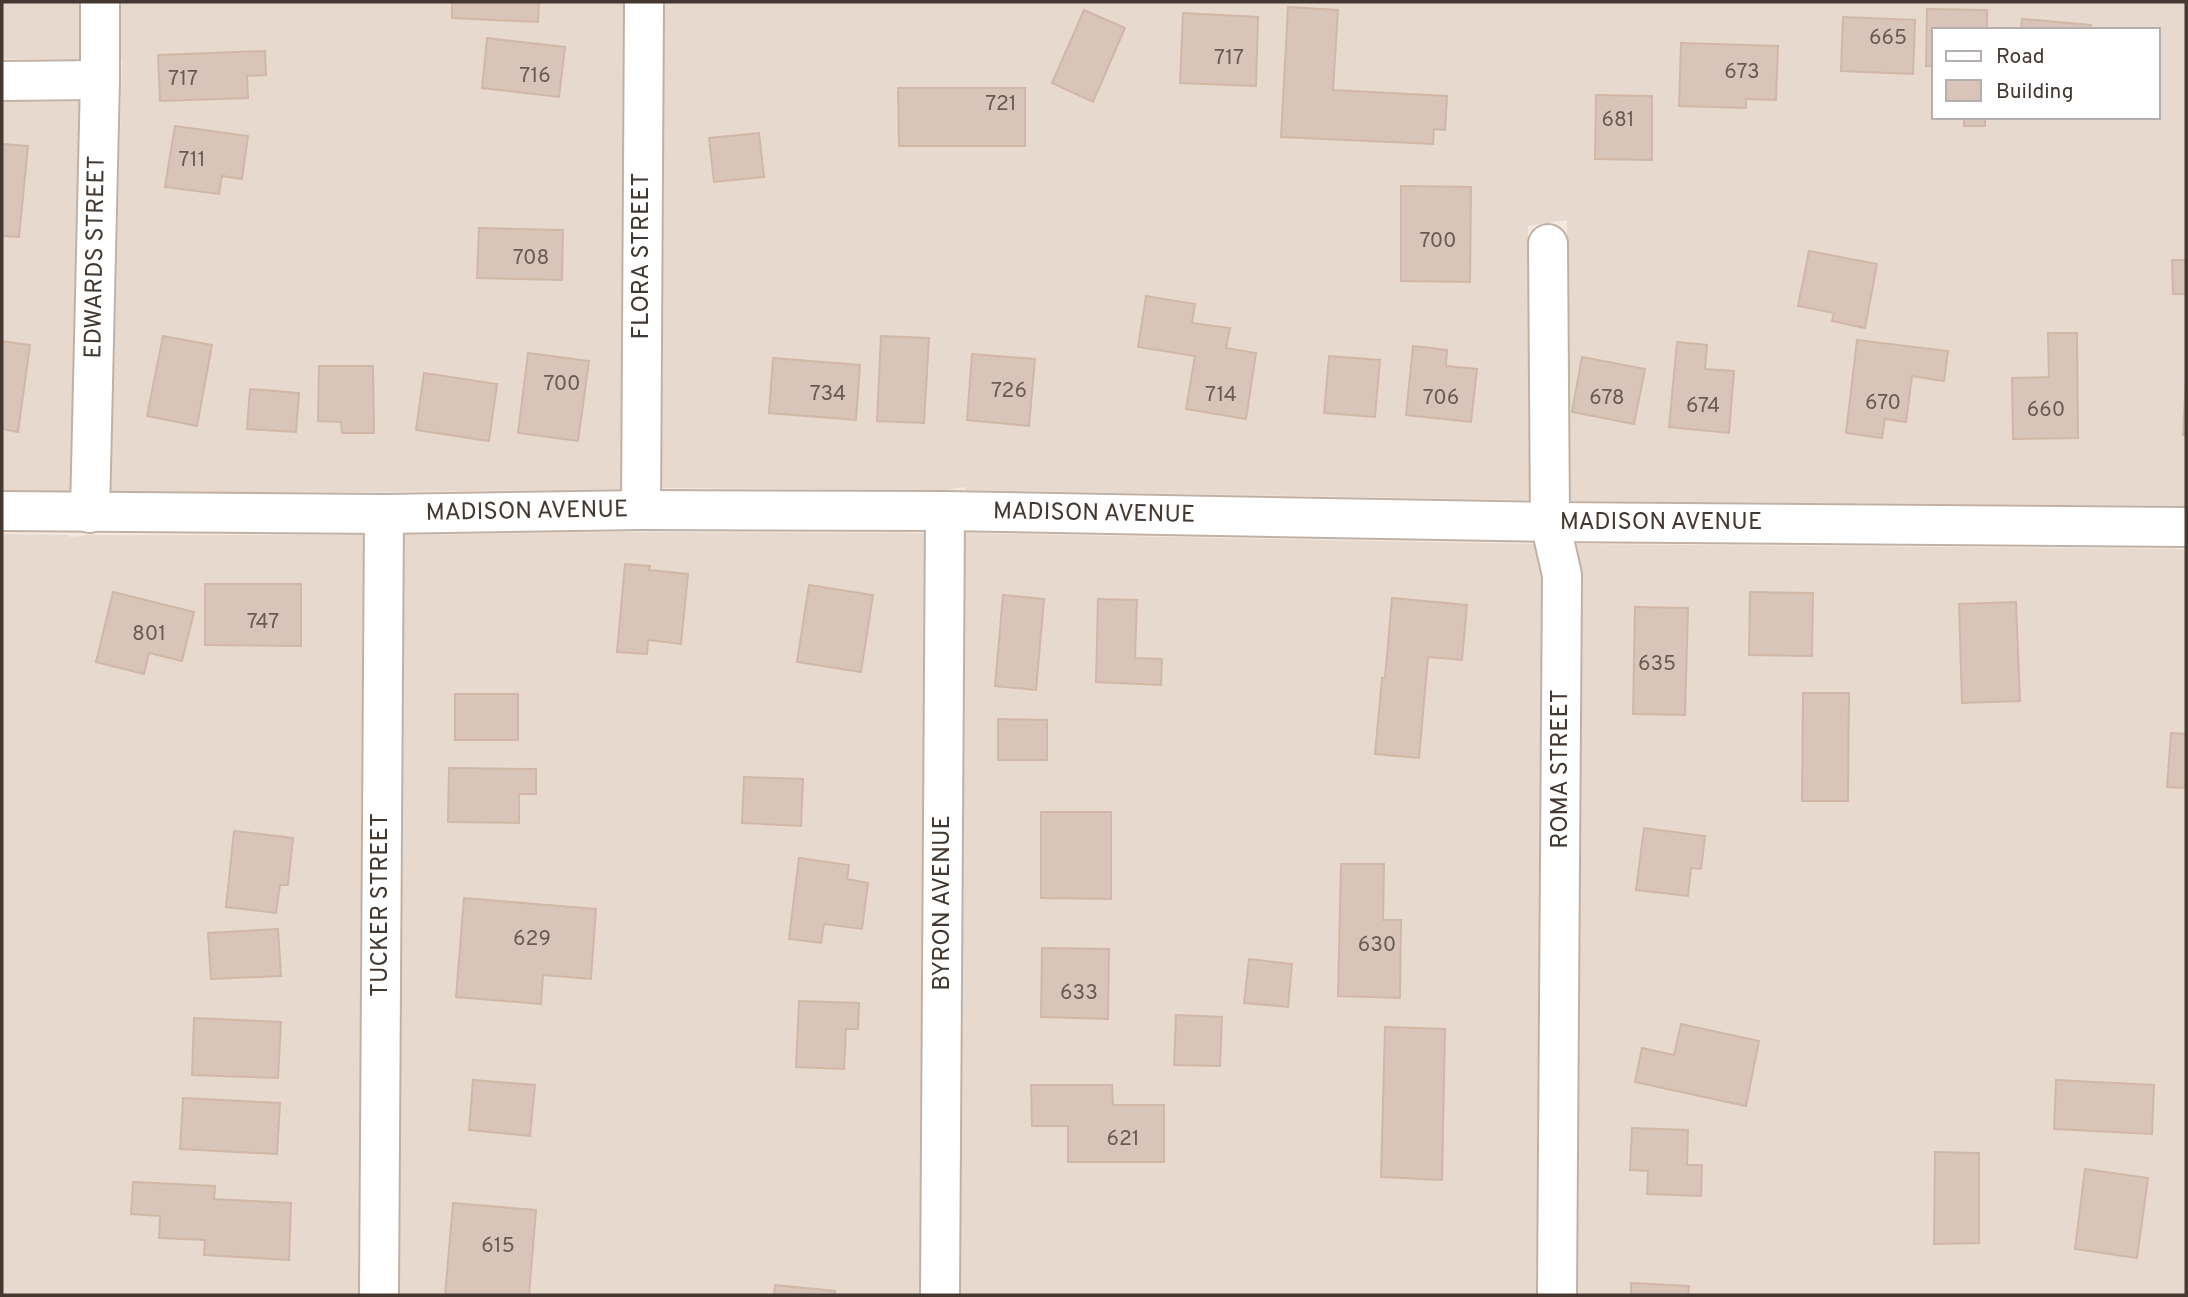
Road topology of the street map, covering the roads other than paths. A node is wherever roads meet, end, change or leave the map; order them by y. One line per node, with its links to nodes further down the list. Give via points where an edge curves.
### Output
1 (100, 2): 3 (street, EDWARDS STREET)
2 (644, 2): 6 (street, FLORA STREET)
3 (100, 80): 4 (street); 9 (street, EDWARDS STREET)
4 (2, 81)
5 (1548, 244): 11 (street, ROMA STREET)
6 (641, 510): 7 (street, MADISON AVENUE); 10 (street, MADISON AVENUE)
7 (945, 511): 11 (street, MADISON AVENUE); 14 (street, BYRON AVENUE)
8 (2, 512): 9 (street, MADISON AVENUE)
9 (90, 513): 10 (street, MADISON AVENUE)
10 (384, 514): 13 (street, TUCKER STREET)
11 (1550, 522): 12 (street, MADISON AVENUE); 15 (street, ROMA STREET, via 1562,575)
12 (2186, 527)
13 (379, 1295)
14 (940, 1295)
15 (1557, 1295)

